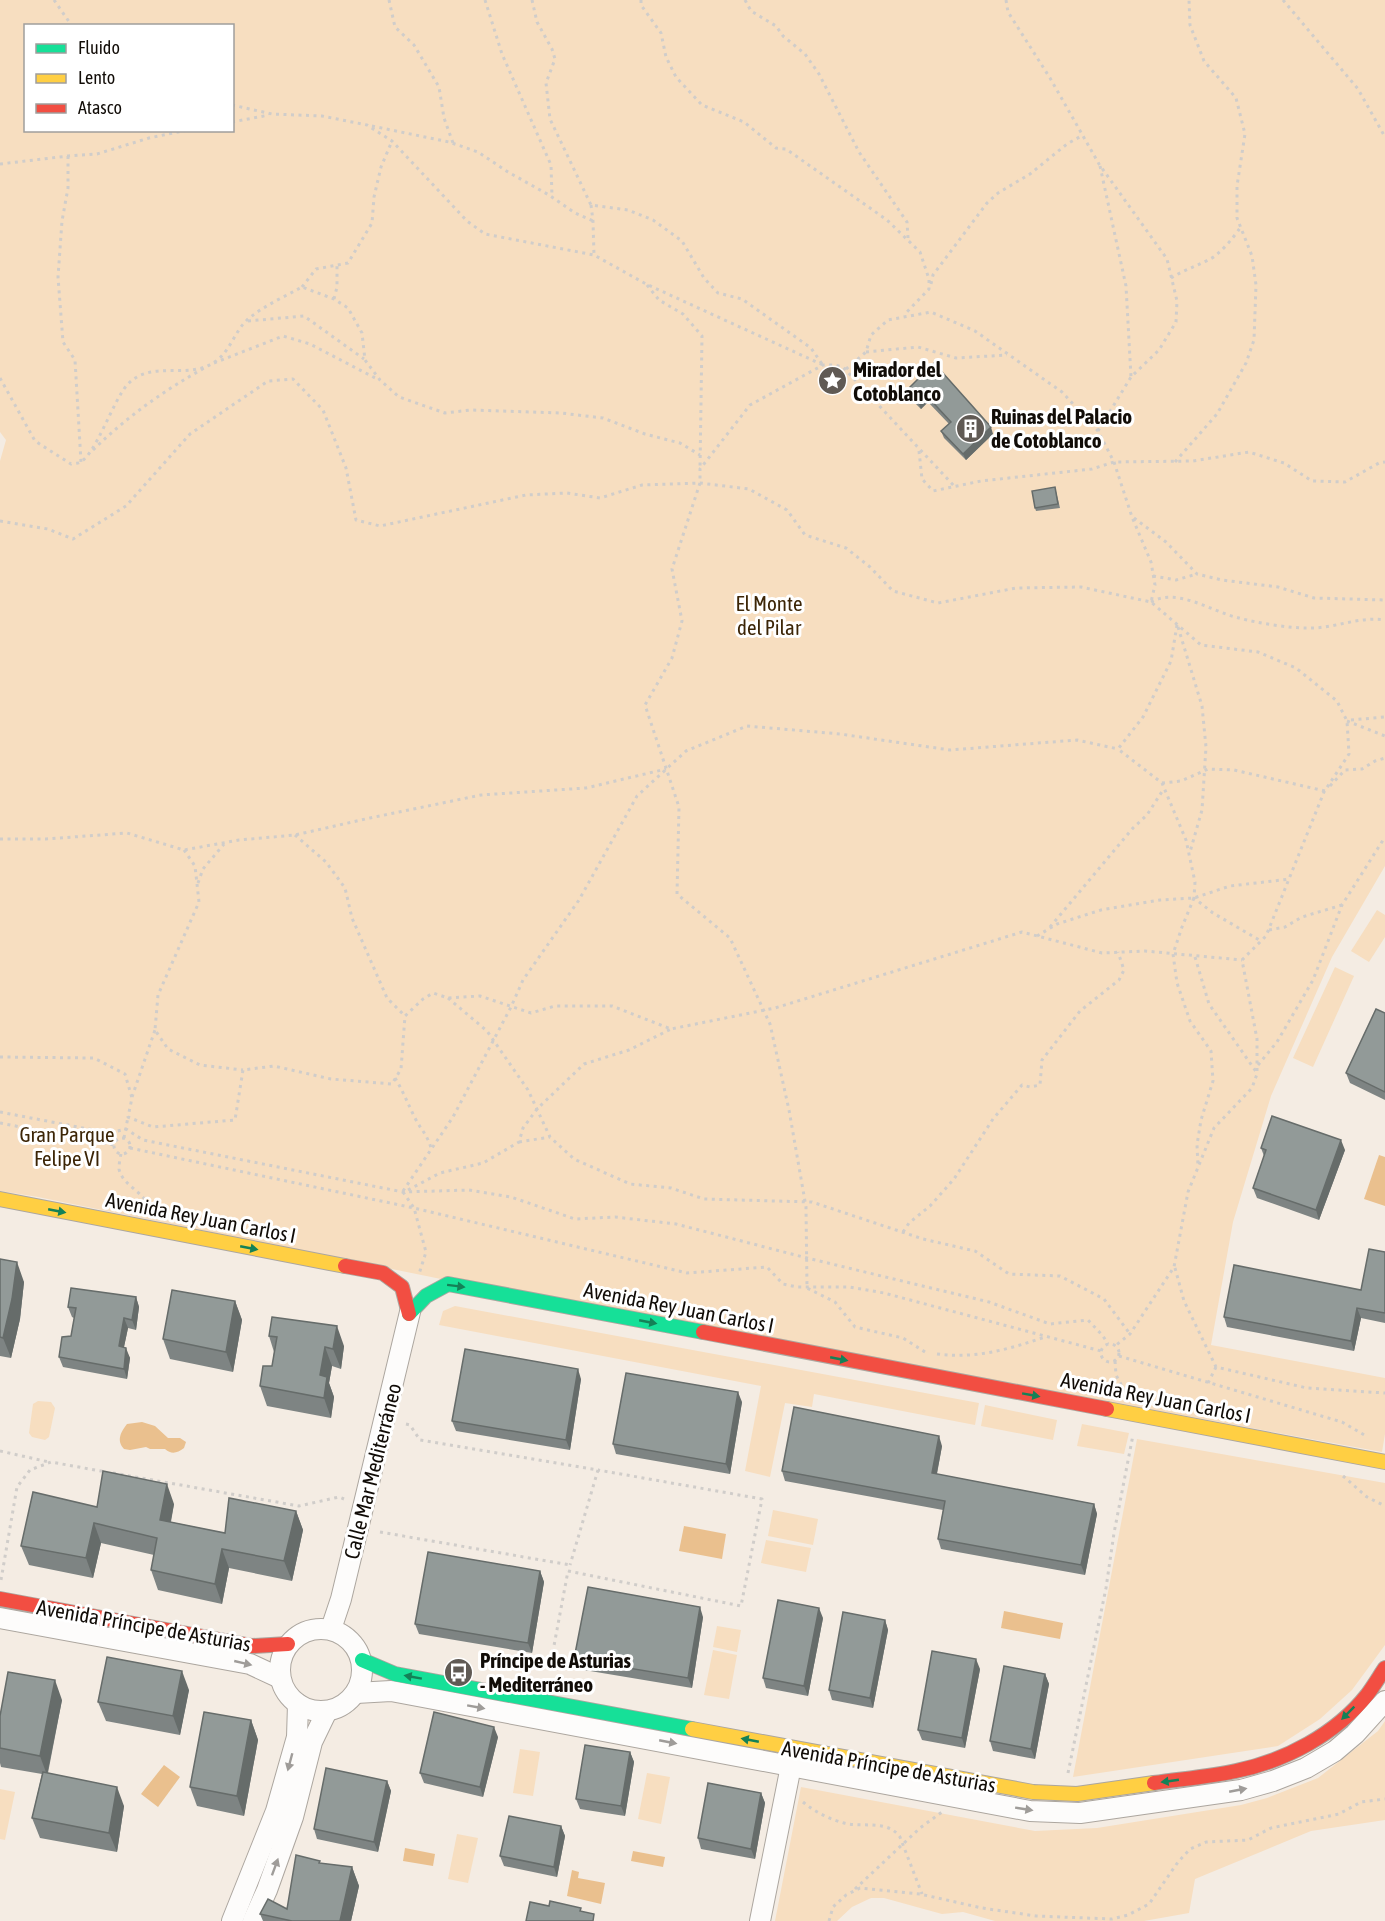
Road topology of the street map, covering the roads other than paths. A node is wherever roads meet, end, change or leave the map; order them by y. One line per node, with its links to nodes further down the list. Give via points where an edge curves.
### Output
1 (0, 1199): 2 (street, Avenida Rey Juan Carlos I, one-way to 2, via 383,1273 402,1287)
2 (410, 1313): 3 (street, Avenida Rey Juan Carlos I, one-way to 3, via 426,1296 448,1284); 6 (street, Calle Mar Mediterráneo)
3 (1385, 1462)
4 (0, 1599): 7 (street, Avenida Príncipe de Asturias, via 252,1646)
5 (0, 1618): 10 (street, Avenida Príncipe de Asturias, one-way to 10, via 250,1664)
6 (332, 1629): 7 (street, via 308,1630); 8 (street, via 351,1641)
7 (288, 1644): 10 (street, via 282,1655)
8 (362, 1660): 9 (street, Avenida Príncipe de Asturias, one-way to 8, via 1366,1696 1341,1720 1295,1751 1237,1771 1077,1794 1033,1792 395,1674); 11 (street, via 362,1677)
9 (1385, 1668)
10 (280, 1678): 13 (street)
11 (356, 1693): 14 (street, via 348,1702); 15 (street, Avenida Príncipe de Asturias, one-way to 15, via 392,1691)
12 (1385, 1701): 15 (street, Avenida Príncipe de Asturias, one-way to 12, via 1030,1811 1080,1813 1241,1790 1273,1781 1306,1768 1335,1750)
13 (298, 1704): 14 (street); 16 (street, one-way to 16, via 297,1737 276,1811)
14 (327, 1711): 17 (street, one-way to 14, via 293,1817 312,1742)
15 (791, 1766): 18 (street)
16 (232, 1921)
17 (253, 1921)
18 (760, 1921)

